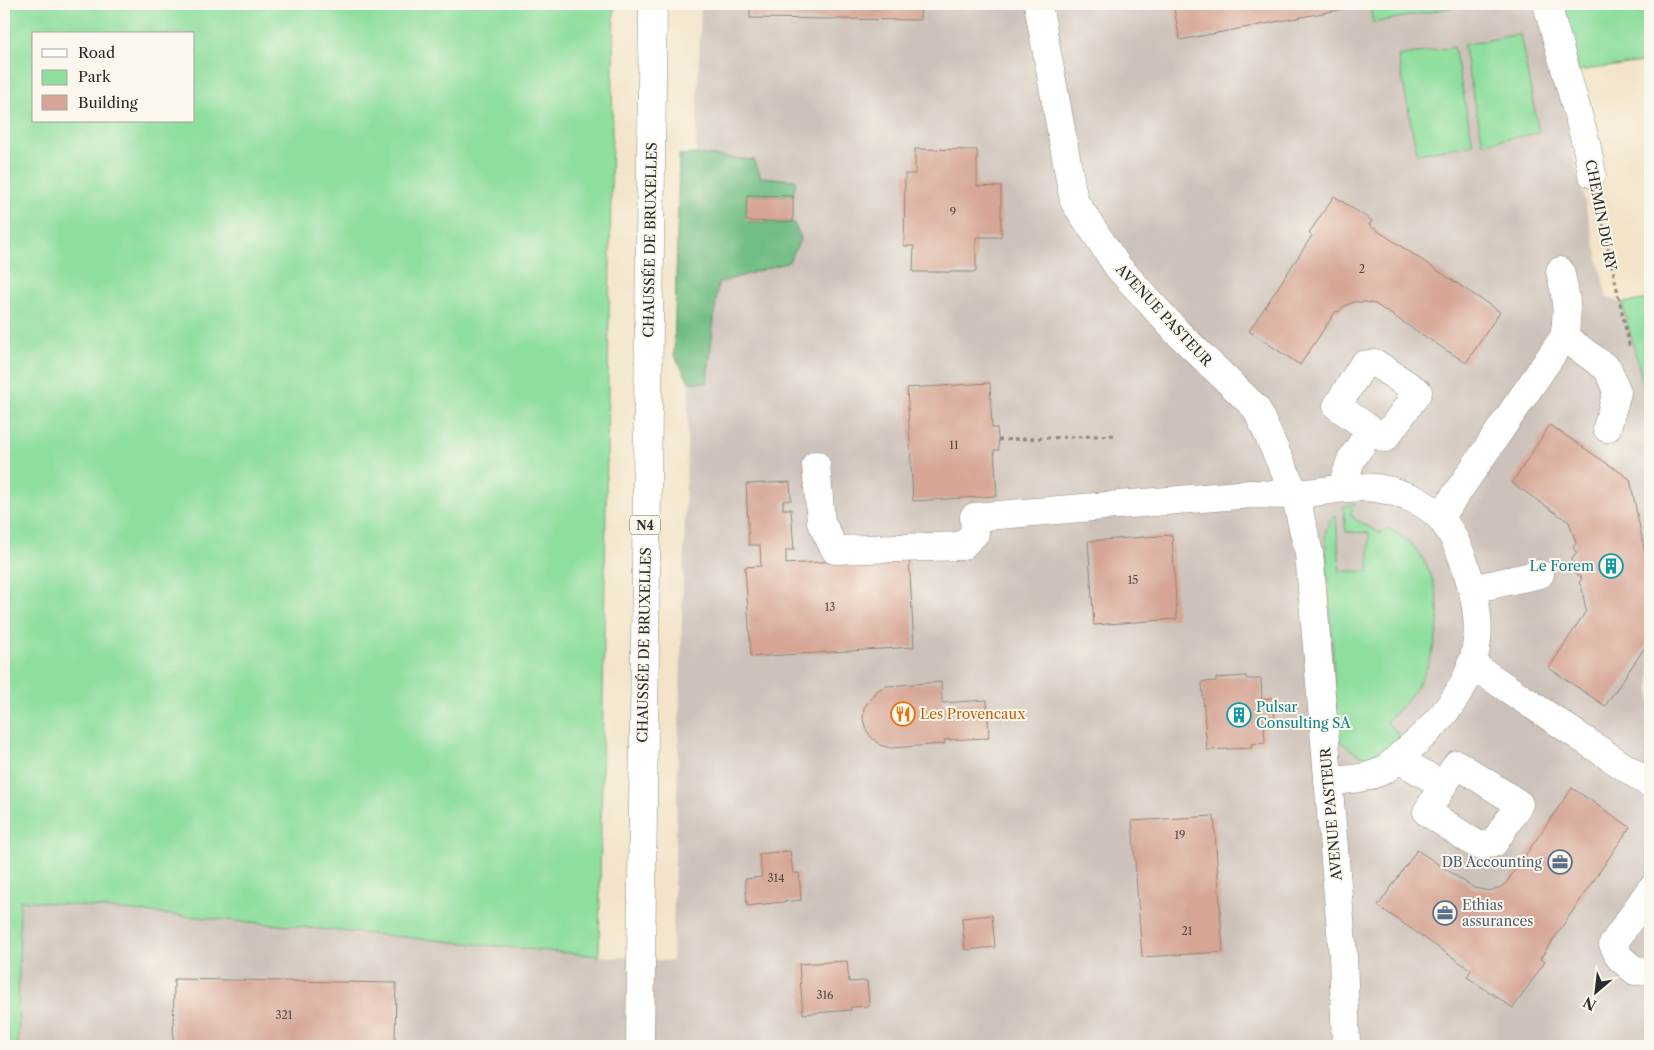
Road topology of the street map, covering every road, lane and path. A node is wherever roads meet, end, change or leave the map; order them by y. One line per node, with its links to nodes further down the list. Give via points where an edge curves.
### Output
1 (653, 4): 27 (street, CHAUSSÉE DE BRUXELLES / N4)
2 (1038, 4): 16 (street, AVENUE PASTEUR, via 1074,201 1118,267 1177,332 1256,408)
3 (1547, 4): 4 (street, CHEMIN DU RY)
4 (1592, 174): 7 (path, CHEMIN DU RY)
5 (1560, 271): 6 (street, via 1567,300 1568,319)
6 (1564, 337): 10 (street, via 1608,369 1617,392); 17 (street)
7 (1632, 356)
8 (1643, 400): 9 (path)
9 (1650, 427)
10 (1608, 428)
11 (1371, 430): 15 (street, via 1351,460)
12 (1117, 435): 13 (path)
13 (998, 440)
14 (816, 465): 16 (street, via 821,522 836,550 962,546 976,534 974,517 1251,494)
15 (1342, 487): 16 (street); 17 (street, via 1374,486 1412,498)
16 (1295, 494): 22 (street, AVENUE PASTEUR, via 1309,553)
17 (1440, 516): 19 (street, via 1455,539)
18 (1540, 574): 19 (street)
19 (1472, 589): 20 (street, via 1477,641)
20 (1471, 664): 21 (street, via 1458,693 1429,732); 23 (street)
21 (1398, 758): 22 (street, via 1384,770 1355,779); 24 (street)
22 (1328, 781): 28 (street, AVENUE PASTEUR)
23 (1650, 784)
24 (1443, 786)
25 (1650, 890): 26 (street, via 1613,944 1619,957 1635,971)
26 (1650, 970)
27 (640, 1046)
28 (1346, 1046)

